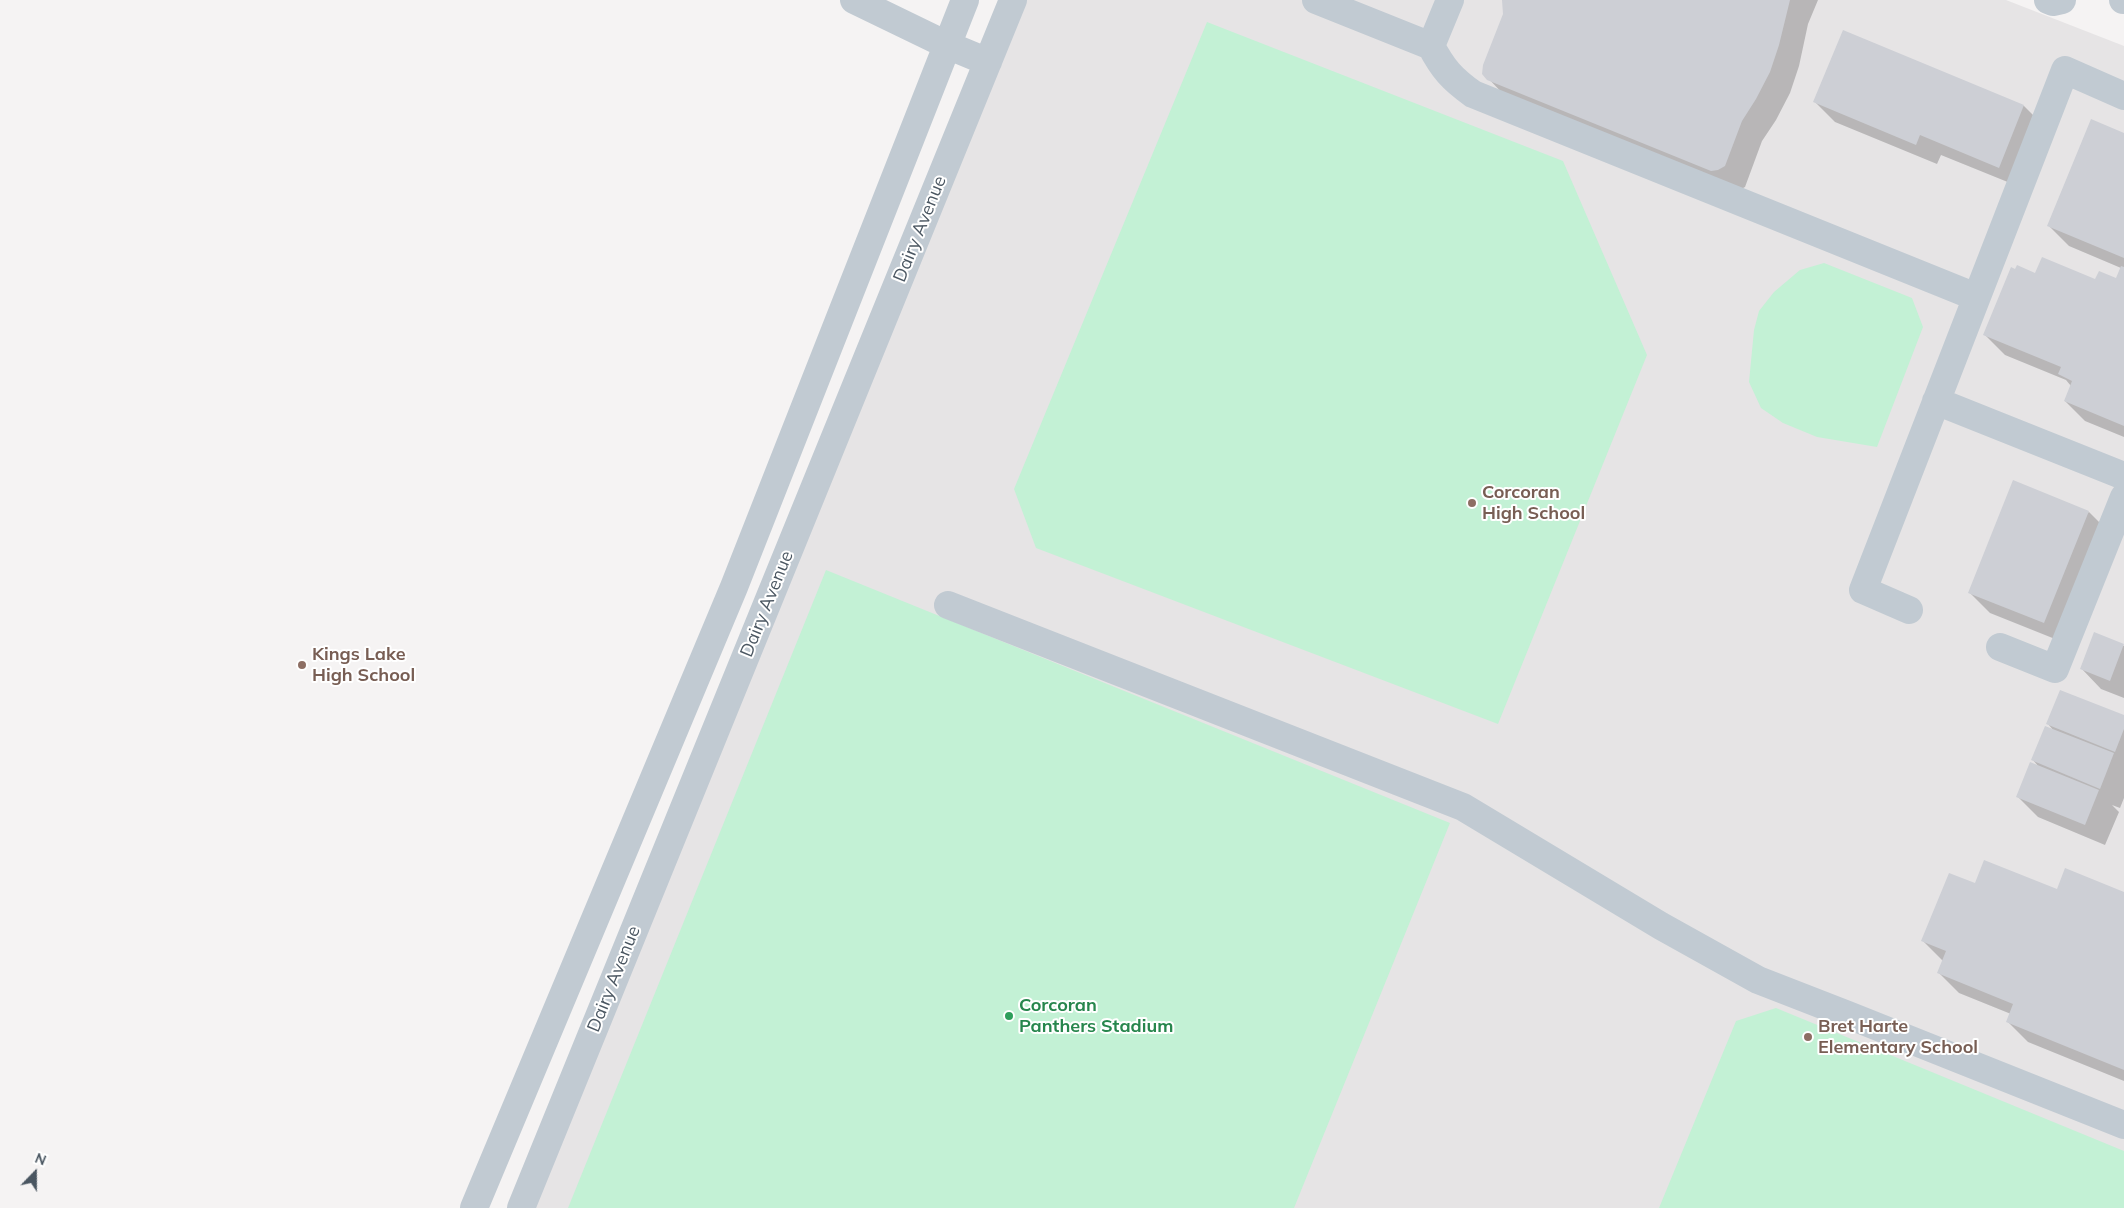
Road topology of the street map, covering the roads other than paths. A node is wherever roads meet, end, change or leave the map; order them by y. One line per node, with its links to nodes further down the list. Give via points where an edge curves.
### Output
1 (854, 0): 8 (street)
2 (965, 0): 8 (street)
3 (1013, 0): 10 (street, Dairy Avenue)
4 (1316, 0): 9 (street)
5 (1450, 0): 9 (street)
6 (2048, 0): 7 (street)
7 (2062, 0)
8 (947, 45): 10 (street); 20 (street, via 734,587)
9 (1431, 46): 12 (street, via 1440,65 1473,94)
10 (988, 62): 21 (street, Dairy Avenue)
11 (2124, 96): 12 (street, via 2064,70)
12 (1976, 297): 13 (street)
13 (1936, 401): 14 (street); 17 (street, via 1862,590)
14 (2124, 476)
15 (2124, 497): 18 (street, via 2055,669)
16 (948, 605): 19 (street, via 1462,807 1758,980)
17 (1909, 610)
18 (2000, 647)
19 (2124, 1125)
20 (474, 1208)
21 (520, 1208)

